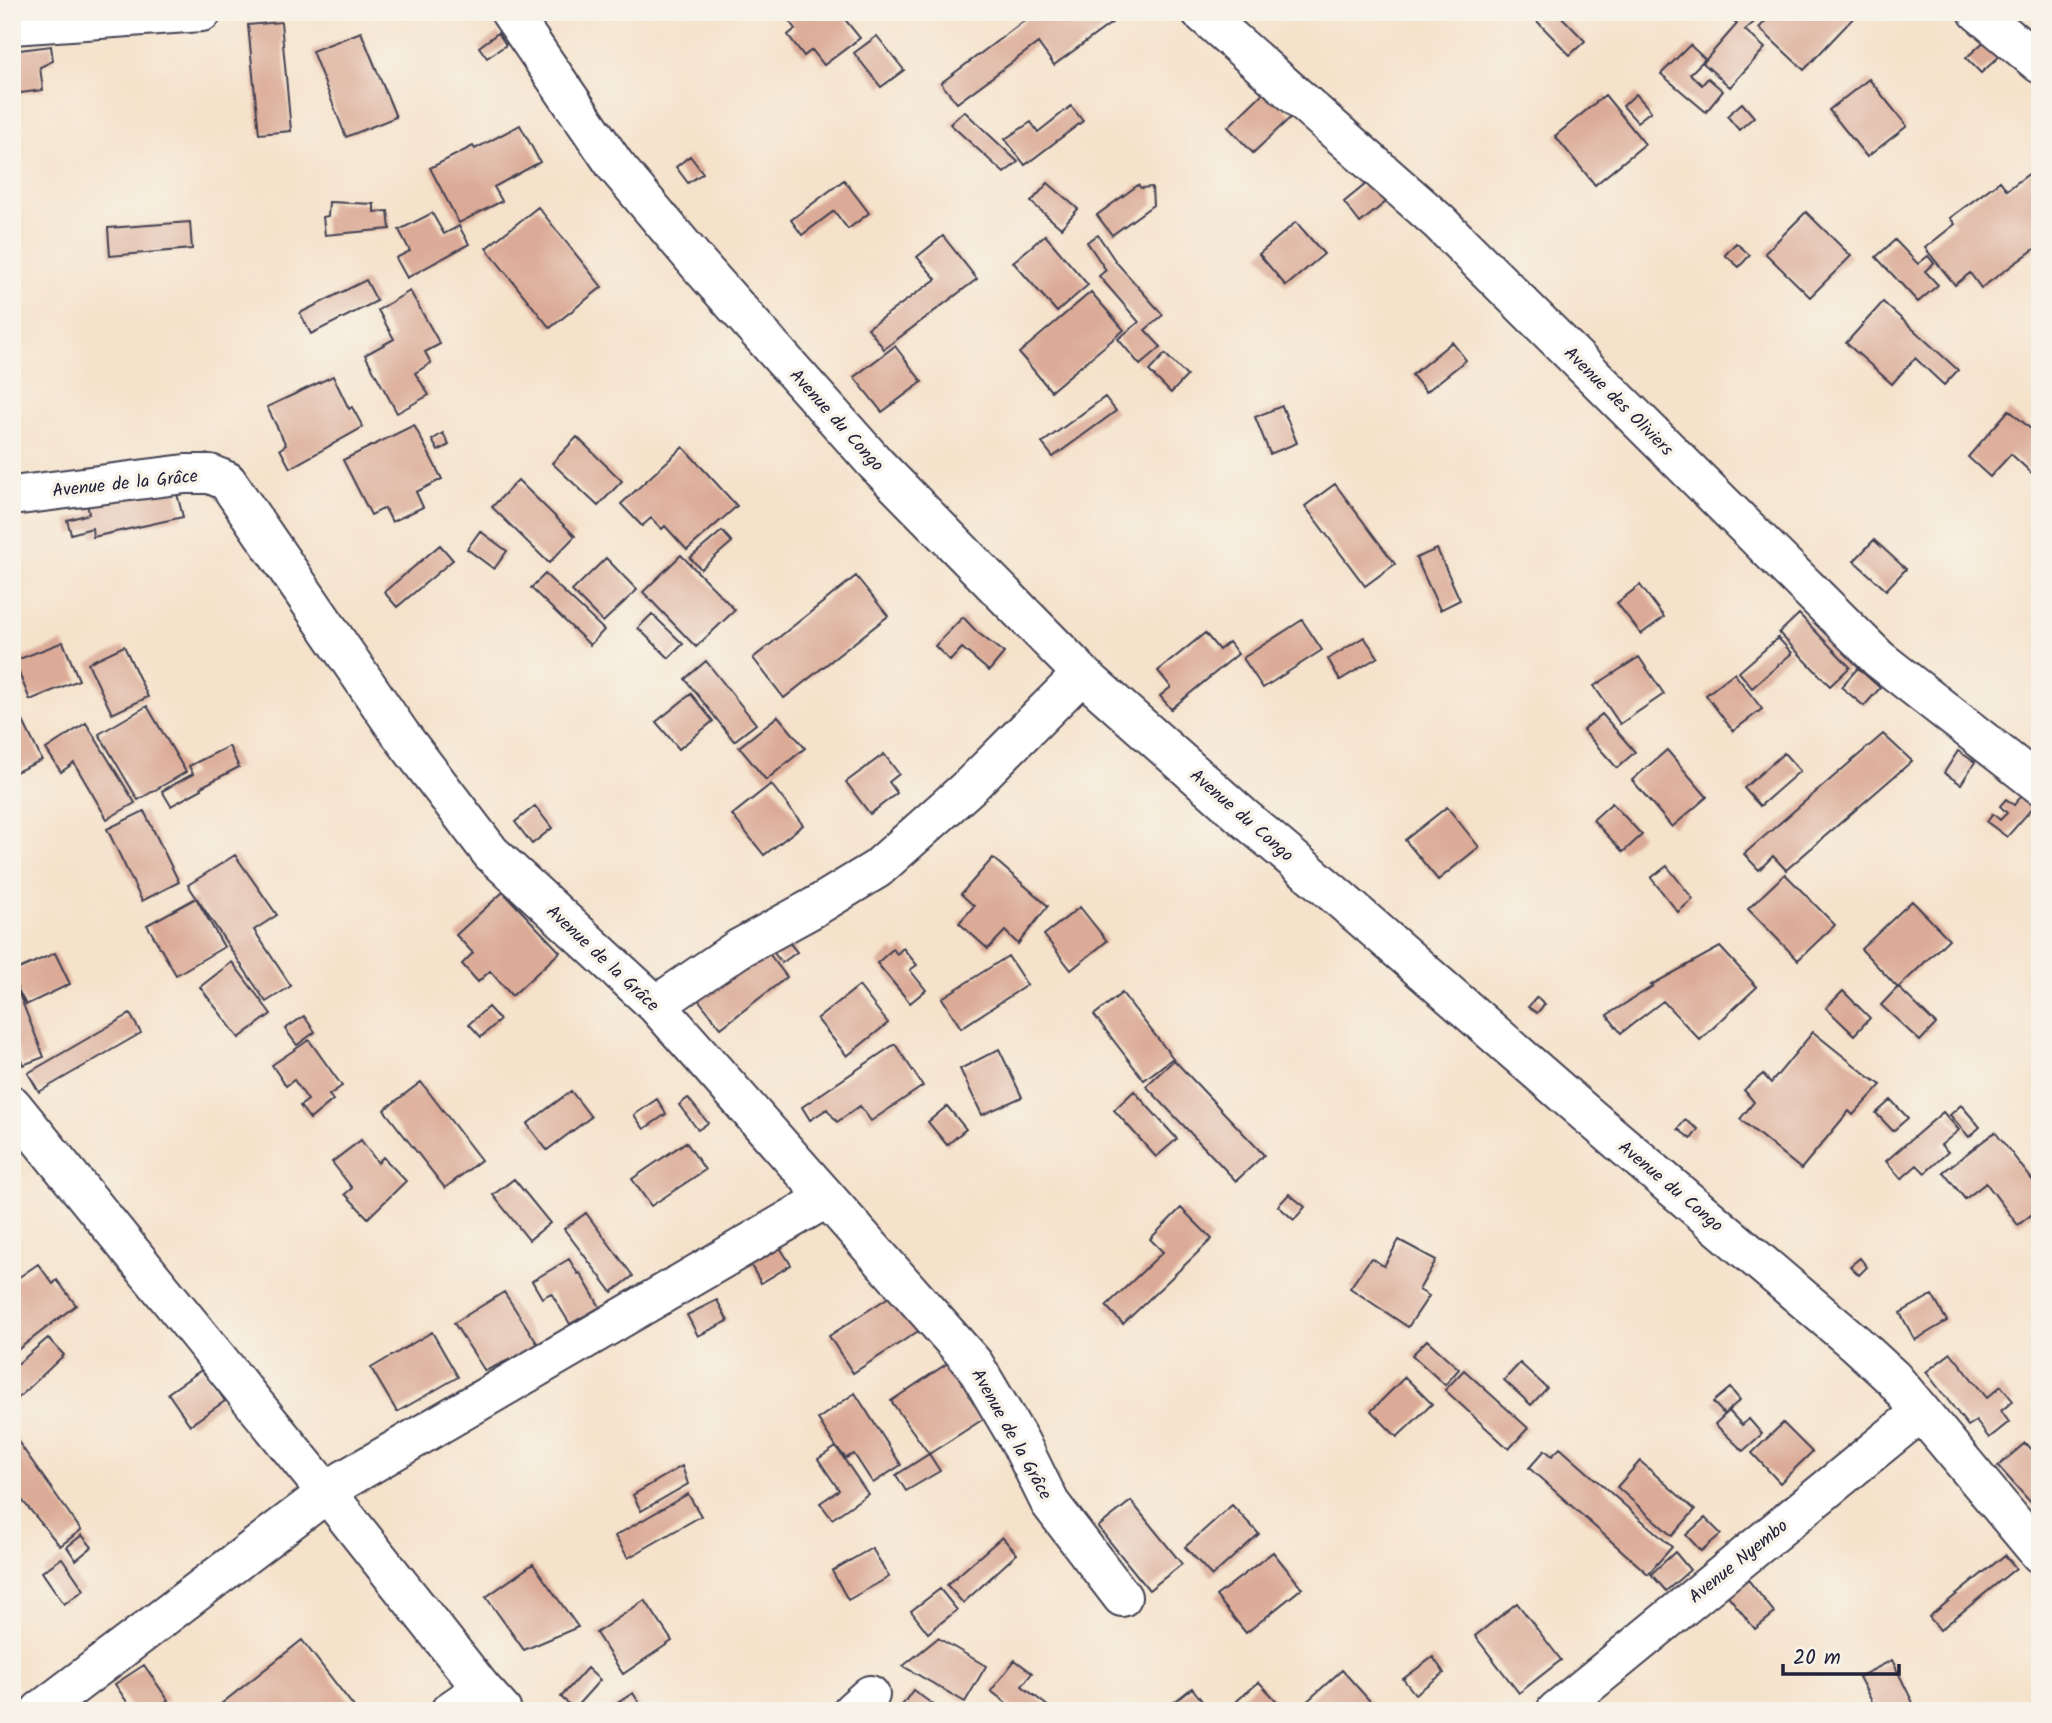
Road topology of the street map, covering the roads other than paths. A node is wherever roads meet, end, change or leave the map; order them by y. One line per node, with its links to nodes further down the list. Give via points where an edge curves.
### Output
1 (202, 12): 5 (street)
2 (510, 12): 8 (street, Avenue du Congo, via 615,165 699,265 876,464)
3 (1201, 12): 9 (street, Avenue des Oliviers, via 1439,222 1879,659)
4 (1978, 12): 6 (street)
5 (12, 25)
6 (2040, 64)
7 (12, 496): 10 (street, Avenue de la Grâce, via 185,474 210,474 227,481 401,735 491,853)
8 (1082, 674): 10 (street, via 970,786 877,869 738,949); 13 (street, Avenue du Congo, via 1855,1343)
9 (2040, 785)
10 (656, 1005): 12 (street, Avenue de la Grâce)
11 (12, 1105): 14 (street)
12 (827, 1198): 14 (street); 16 (street, Avenue de la Grâce, via 974,1364 1050,1503)
13 (1921, 1412): 15 (street, Avenue du Congo); 20 (street, Avenue Nyembo)
14 (327, 1494): 17 (street); 18 (street)
15 (2040, 1555)
16 (1122, 1597)
17 (492, 1700): 19 (street)
18 (40, 1711)
19 (450, 1711)
20 (1556, 1711)

